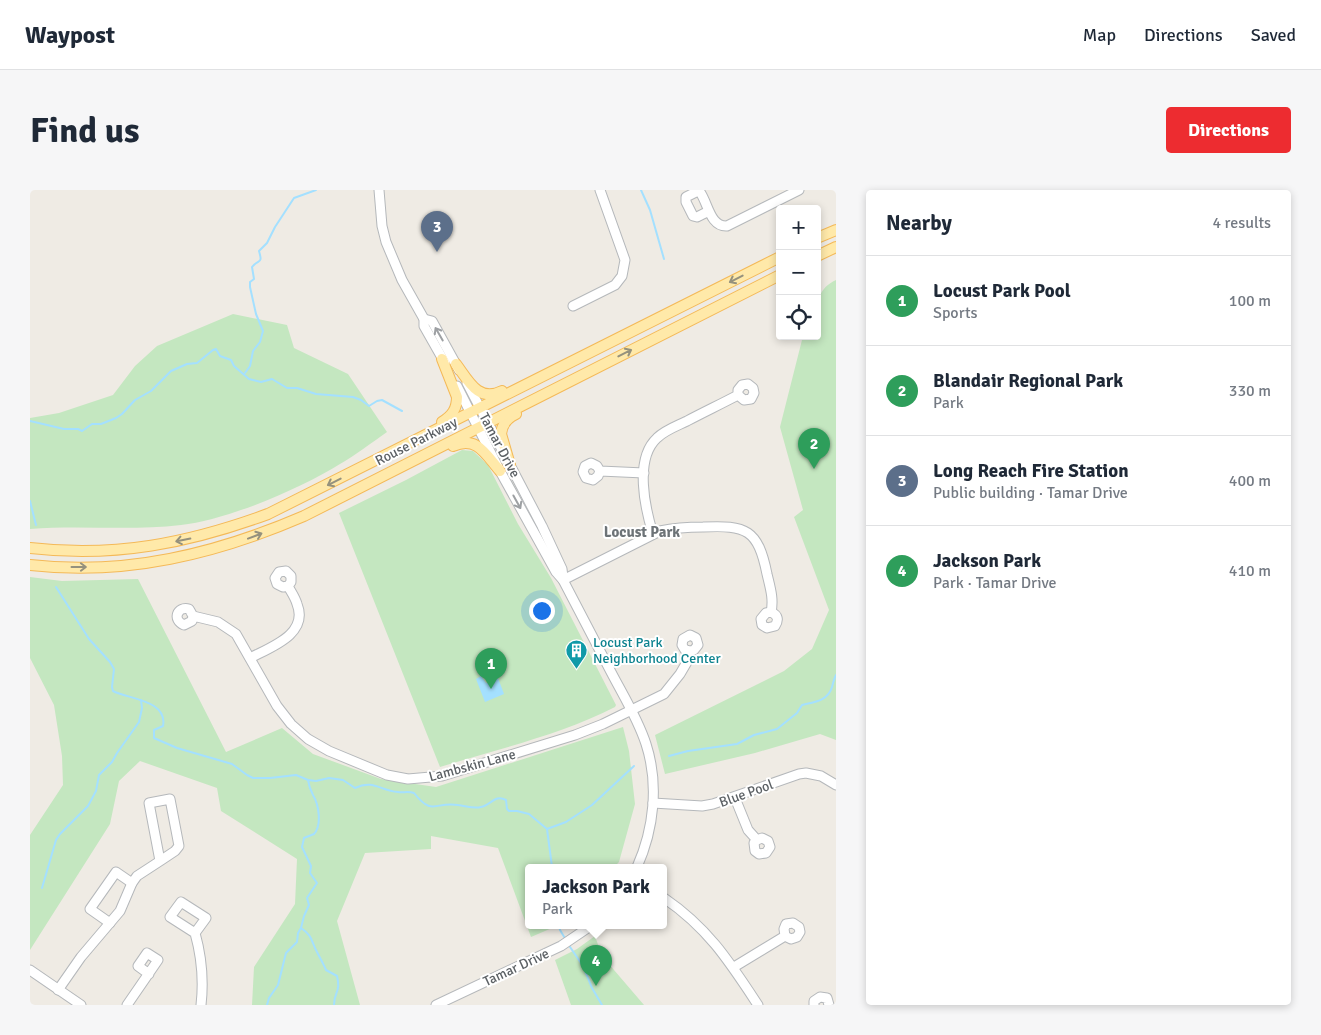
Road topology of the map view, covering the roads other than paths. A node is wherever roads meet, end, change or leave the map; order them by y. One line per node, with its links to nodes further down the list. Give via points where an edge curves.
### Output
1 (379, 190): 12 (street, Tamar Drive, via 386,242 395,266)
2 (600, 190): 11 (street, via 624,255 624,270 615,285)
3 (799, 190): 4 (street, via 724,227)
4 (709, 211)
5 (836, 230): 6 (main road)
6 (821, 236)
7 (836, 247): 8 (main road)
8 (821, 254)
9 (776, 259): 13 (main road, Rouse Parkway, one-way to 13)
10 (776, 277): 16 (main road, Rouse Parkway, one-way to 10)
11 (573, 306)
12 (424, 319): 14 (street, Tamar Drive, via 424,326); 15 (street, Tamar Drive, one-way to 12, via 432,321)
13 (599, 348): 15 (main road, via 491,395 475,389); 18 (main road, Rouse Parkway)
14 (442, 359): 19 (street, Tamar Drive); 23 (main road, via 457,397 451,416)
15 (456, 364): 18 (street, Tamar Drive)
16 (581, 375): 20 (main road, Rouse Parkway); 22 (main road, via 507,420 501,434)
17 (738, 395): 27 (street, via 657,437 648,450)
18 (480, 407): 19 (main road, Rouse Parkway); 20 (street, Tamar Drive)
19 (471, 412): 21 (street, Tamar Drive); 23 (main road, Rouse Parkway)
20 (488, 422): 21 (main road, Rouse Parkway); 22 (street, Tamar Drive)
21 (479, 427): 24 (street, Tamar Drive); 25 (main road, Rouse Parkway)
22 (510, 465): 31 (street, Tamar Drive, via 562,569)
23 (356, 471): 29 (main road, Rouse Parkway, one-way to 29, via 268,514 188,539 119,550)
24 (500, 471): 25 (main road, via 479,446 467,442); 31 (street, Tamar Drive, one-way to 31)
25 (390, 472): 30 (main road, Rouse Parkway, one-way to 25, via 119,566 214,550 304,516)
26 (600, 472): 27 (street)
27 (644, 473): 28 (street, via 646,508)
28 (654, 534): 31 (street); 33 (street, via 678,528 727,526 743,530 755,538 762,552)
29 (30, 548)
30 (30, 565)
31 (563, 580): 37 (street, Tamar Drive)
32 (288, 586): 36 (street, via 299,610 296,628 283,640)
33 (772, 612)
34 (194, 616): 36 (street, Lambskin Lane, via 211,619 230,629)
35 (690, 651): 37 (street, Lambskin Lane, via 669,689)
36 (250, 658): 37 (street, Lambskin Lane, via 283,714 308,739 387,775 408,779 442,776 575,735)
37 (631, 710): 40 (street, Tamar Drive, via 648,752)
38 (836, 785): 39 (street, Blue Pool, via 806,773)
39 (735, 798): 40 (street, Blue Pool, via 702,806); 41 (street, via 748,830)
40 (653, 803): 43 (street, Tamar Drive, via 648,835)
41 (756, 840)
42 (160, 861): 42 (street, via 149,803 170,800 179,846); 44 (street)
43 (638, 864)
44 (132, 883): 46 (street, via 120,911); 46 (street, via 116,872 90,909)
45 (667, 900): 50 (street, via 701,927)
46 (110, 923): 53 (street)
47 (587, 929): 57 (street, Tamar Drive, via 561,946)
48 (195, 933): 56 (street, via 204,983)
49 (785, 936): 50 (street)
50 (734, 967): 58 (street)
51 (30, 970): 53 (street)
52 (149, 974): 55 (street)
53 (58, 990): 54 (street)
54 (81, 1005)
55 (127, 1005)
56 (201, 1005)
57 (436, 1005)
58 (758, 1005)
59 (813, 1005): 60 (street, via 820,997 827,998)
60 (829, 1005)

